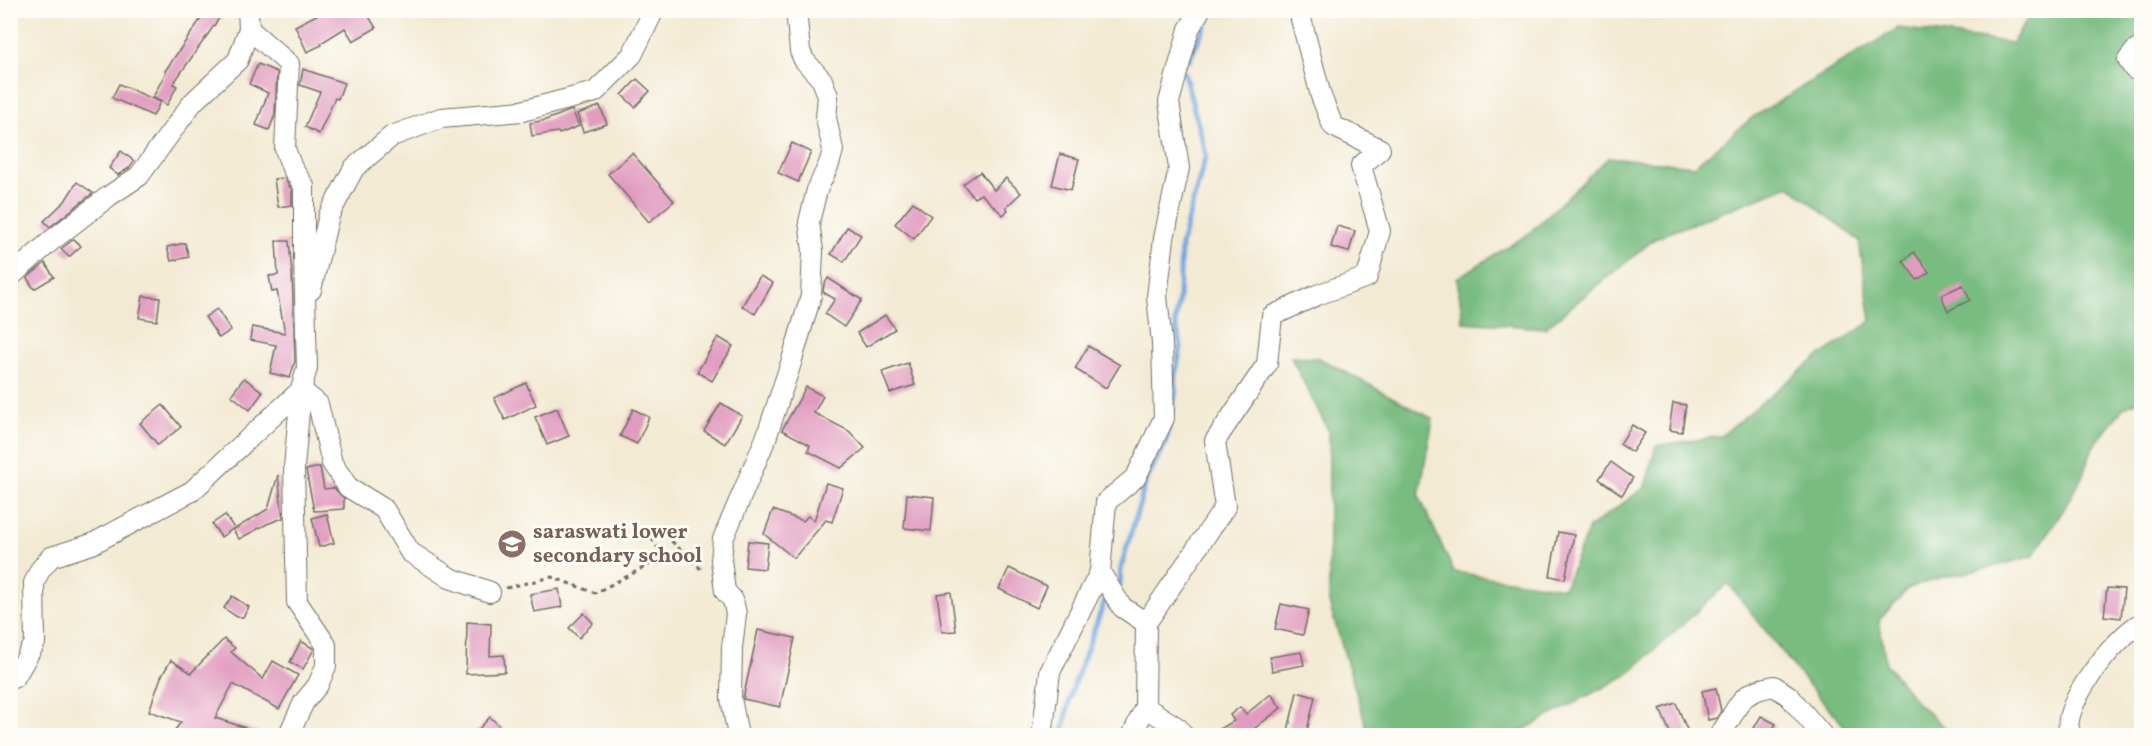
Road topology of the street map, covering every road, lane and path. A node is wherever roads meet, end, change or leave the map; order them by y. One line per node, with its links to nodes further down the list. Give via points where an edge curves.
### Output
1 (654, 10): 9 (street, via 632,55 594,92 522,111 441,117 392,136 354,168 329,215)
2 (796, 10): 12 (street, via 800,51 822,80 828,96 826,118 833,150 809,222 813,251 811,296 766,438 723,539)
3 (1200, 10): 11 (street, via 1189,29 1169,102 1179,168 1164,238 1157,297 1164,418 1136,477 1106,502)
4 (1301, 19): 14 (street, via 1333,126 1380,149 1361,166 1380,231 1366,277 1272,316 1267,364 1215,441 1225,507)
5 (249, 20): 8 (street, via 238,60 193,102 139,176 51,241); 9 (street, via 289,64 285,149 304,186)
6 (2142, 47): 7 (street, via 2128,60)
7 (2142, 73)
8 (10, 277)
9 (305, 315): 10 (street, via 307,368)
10 (301, 390): 13 (street, via 318,404 332,463 348,487 384,509 410,552 450,578); 16 (street, via 192,491 92,544 51,557 34,583 35,643); 18 (street, via 294,467 297,602 326,645 326,666)
11 (1100, 572): 14 (street, via 1122,607); 20 (street, via 1050,672)
12 (725, 591): 13 (path, via 664,534 652,539 664,557 595,593 552,578); 19 (street, via 733,600 736,614 732,699)
13 (490, 592)
14 (1146, 623): 17 (street)
15 (2142, 623): 25 (street, via 2127,632 2097,664 2068,721)
16 (10, 679)
17 (1145, 707): 21 (street); 22 (street)
18 (288, 735)
19 (738, 735)
20 (1042, 735)
21 (1132, 735)
22 (1184, 735)
23 (1719, 735): 24 (street, via 1743,696 1774,686 1789,696)
24 (1823, 735)
25 (2072, 735)

